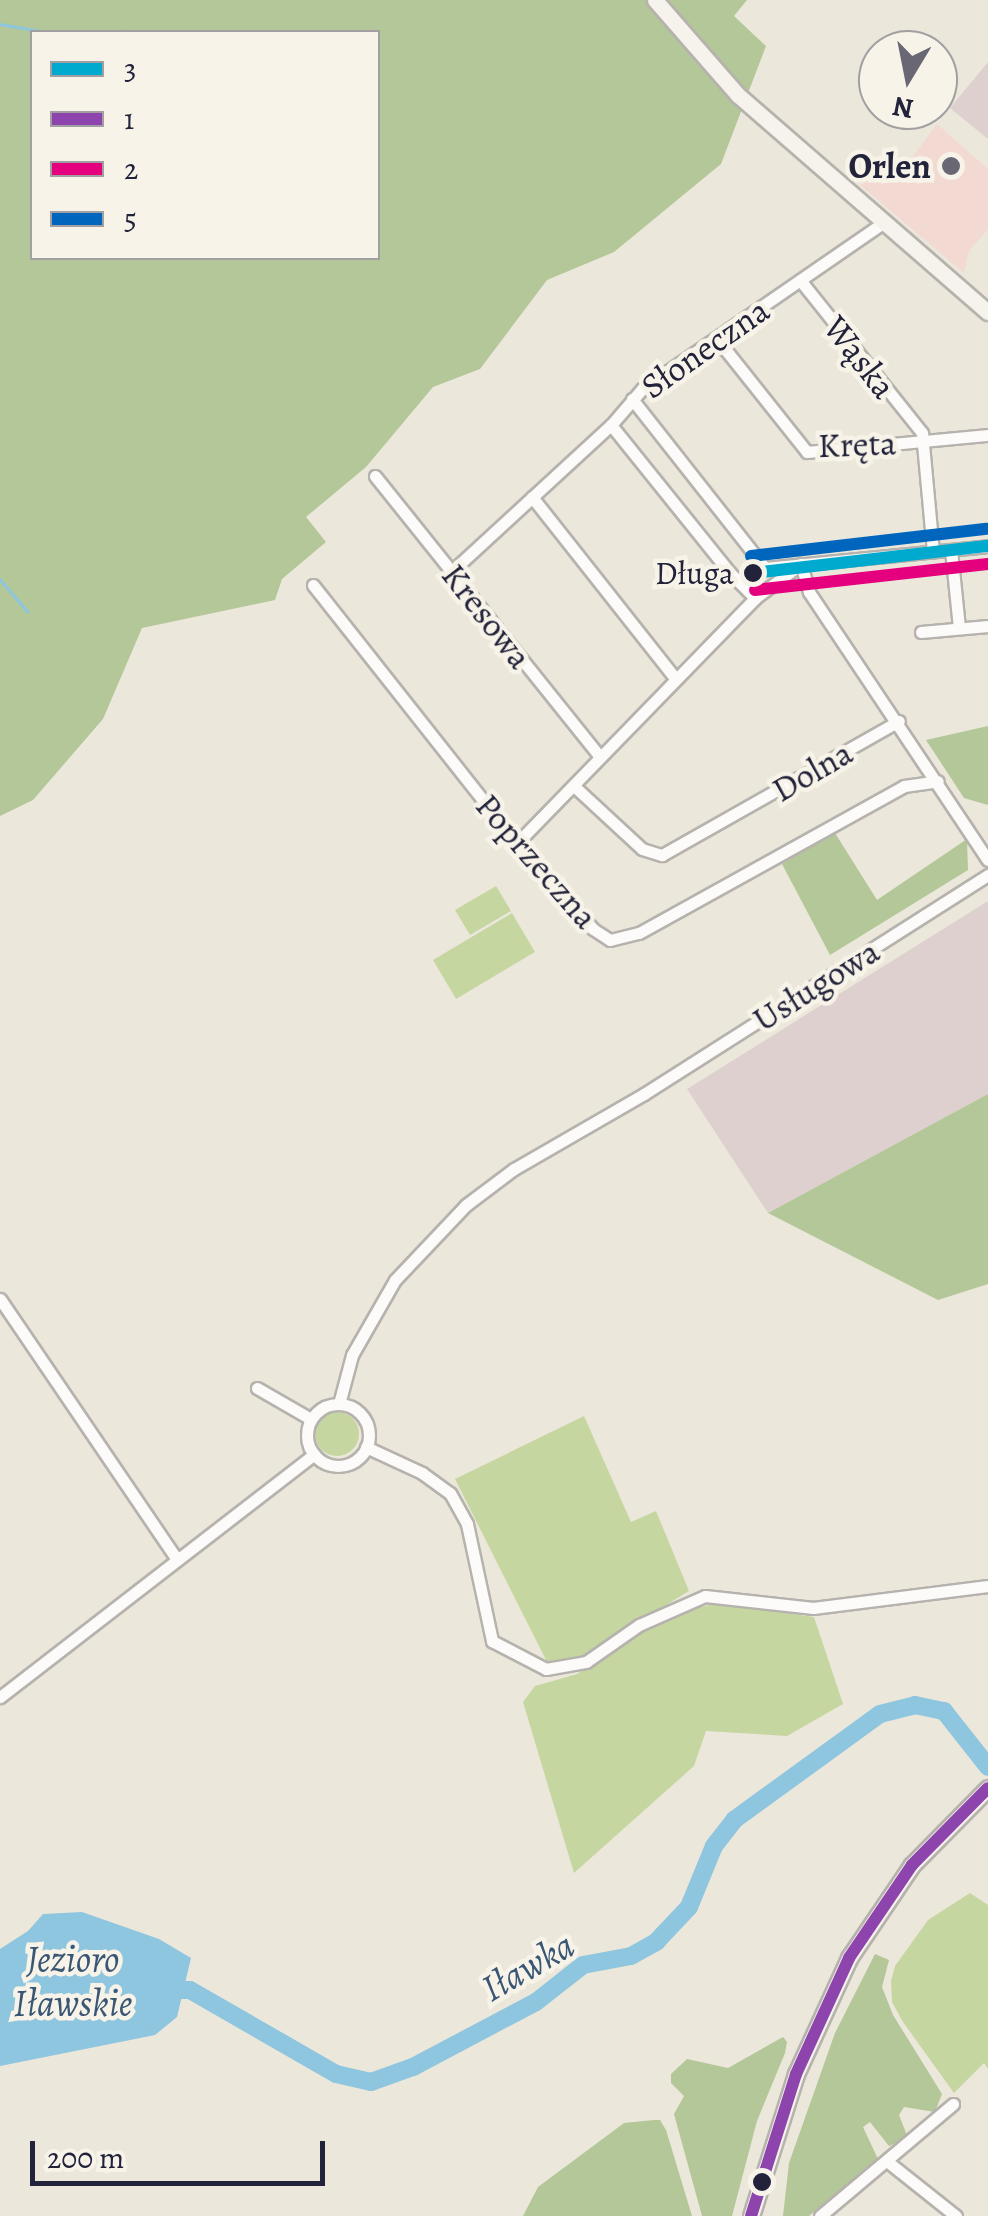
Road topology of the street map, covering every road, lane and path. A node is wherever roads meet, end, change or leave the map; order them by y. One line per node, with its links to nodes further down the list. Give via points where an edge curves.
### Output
1 (655, 0): 2 (main road, via 718,71)
2 (891, 223): 3 (street, Słoneczna); 4 (main road); 5 (main road)
3 (800, 280): 6 (street, Słoneczna); 10 (street, Wąska)
4 (988, 300)
5 (988, 312)
6 (718, 339): 7 (street, Słoneczna); 10 (street, Kręta, via 807,452)
7 (632, 399): 8 (street, Słoneczna); 17 (street)
8 (611, 425): 12 (street, Słoneczna); 19 (street)
9 (988, 435): 10 (street, Kręta)
10 (924, 442): 15 (street, Wąska)
11 (375, 476): 18 (street, Kresowa)
12 (532, 497): 18 (street, Słoneczna); 25 (street)
13 (988, 546): 14 (street)
14 (952, 550): 15 (street); 23 (street)
15 (932, 551): 16 (street)
16 (801, 564): 17 (street); 21 (street); 26 (street, via 809,592)
17 (765, 568): 19 (street)
18 (452, 571): 27 (street, Kresowa)
19 (741, 582): 21 (street)
20 (313, 584): 30 (street, Poprzeczna)
21 (755, 598): 25 (street)
22 (988, 626): 23 (street)
23 (959, 628): 24 (street)
24 (921, 632)
25 (675, 678): 27 (street)
26 (899, 721): 28 (street); 29 (street, Dolna, via 662,855 642,849)
27 (599, 756): 29 (street)
28 (938, 781): 30 (street, Poprzeczna, via 904,786 621,941 593,929); 31 (street)
29 (575, 786): 30 (street)
30 (516, 843)
31 (988, 860)
32 (988, 875): 35 (street, Usługowa, via 498,1179 438,1231 396,1280 352,1355)
33 (0, 1299): 39 (street)
34 (257, 1388): 36 (street)
35 (340, 1404): 36 (street, via 323,1407); 37 (street, via 364,1417)
36 (311, 1419): 38 (street, via 306,1431)
37 (366, 1447): 38 (street, via 345,1465 330,1465); 40 (street, via 450,1493 466,1524 492,1641 546,1669 586,1662 639,1625 705,1596 813,1608)
38 (314, 1454): 39 (street)
39 (177, 1559): 41 (street)
40 (988, 1586)
41 (0, 1697)
42 (988, 1788): 45 (main road, via 912,1865 867,1927 823,2010)
43 (953, 2104): 44 (street)
44 (888, 2162): 48 (street); 49 (street)
45 (761, 2178): 46 (main road); 47 (main road)
46 (751, 2216)
47 (761, 2216)
48 (820, 2216)
49 (956, 2216)

